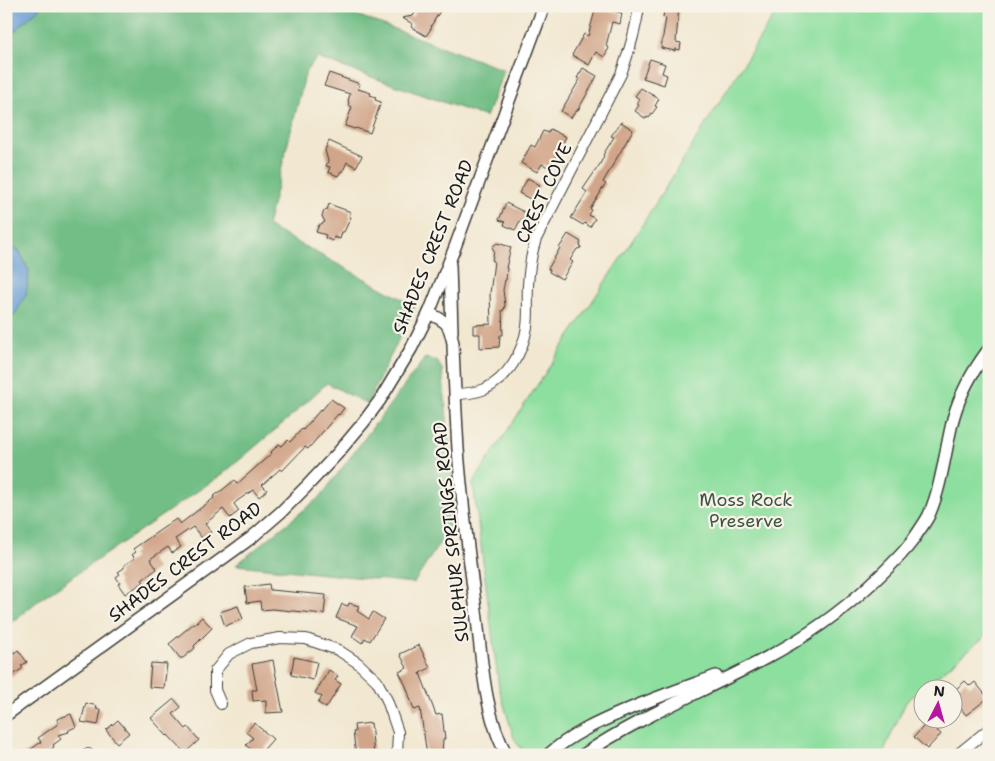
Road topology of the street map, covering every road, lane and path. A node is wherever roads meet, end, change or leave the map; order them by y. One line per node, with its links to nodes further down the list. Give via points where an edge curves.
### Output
1 (544, 6): 3 (street, SHADES CREST ROAD)
2 (639, 6): 7 (street, CREST COVE, via 631,46 621,74 536,239 530,267 527,328 520,352 494,383 476,392)
3 (450, 260): 4 (street, SHADES CREST ROAD); 5 (street)
4 (429, 313): 5 (street, SULPHUR SPRINGS ROAD, via 450,328); 10 (street, SHADES CREST ROAD, via 396,374 363,423 281,512 251,538)
5 (452, 343): 7 (street, SULPHUR SPRINGS ROAD)
6 (989, 349): 8 (street, via 961,398 928,515 911,543 850,604)
7 (455, 394): 13 (street, SULPHUR SPRINGS ROAD, via 463,503 485,683 494,723)
8 (767, 658): 14 (street, via 659,696 609,718 584,730); 15 (street, via 639,721)
9 (221, 704): 12 (street, via 215,690 215,671 229,654 252,643 280,638 306,639 338,650 377,681 398,732)
10 (6, 715)
11 (989, 729): 16 (street)
12 (397, 755)
13 (507, 755)
14 (548, 755)
15 (582, 755)
16 (957, 755)

